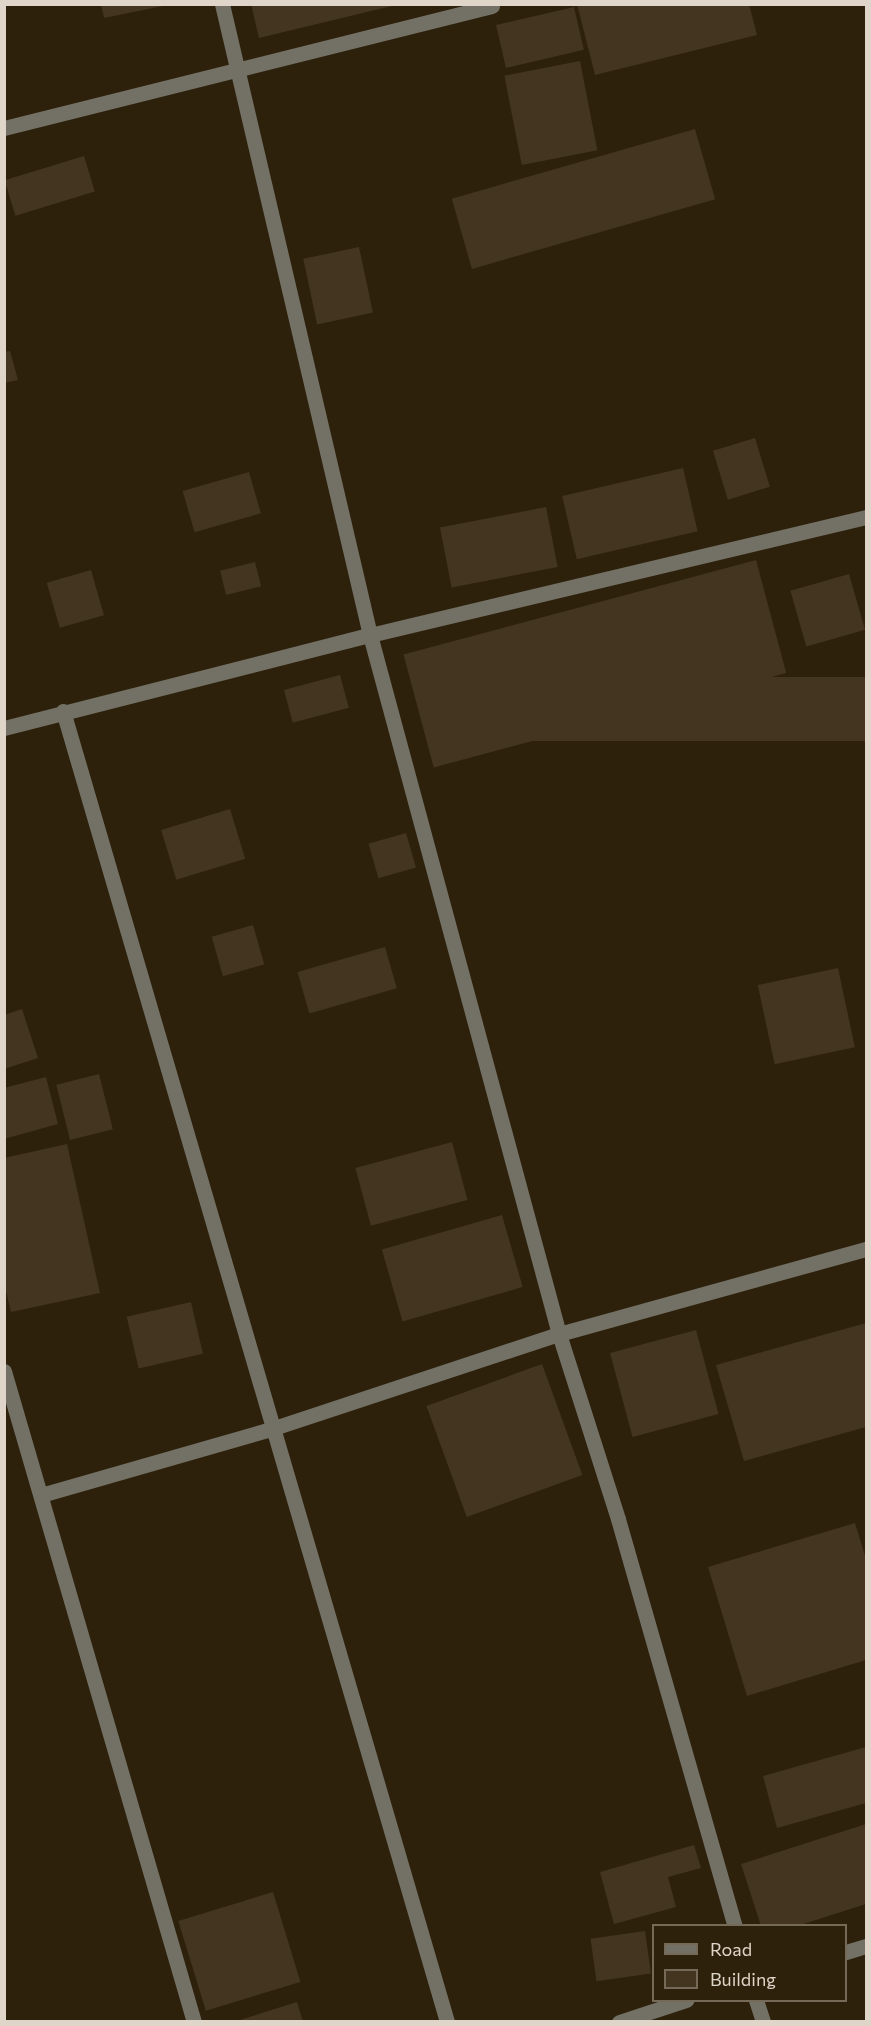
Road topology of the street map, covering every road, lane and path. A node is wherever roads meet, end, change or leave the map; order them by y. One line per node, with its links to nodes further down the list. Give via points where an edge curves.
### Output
1 (222, 4): 3 (street)
2 (492, 6): 3 (street)
3 (237, 70): 4 (street); 6 (street)
4 (4, 128)
5 (867, 517): 6 (street)
6 (370, 635): 7 (street); 10 (street)
7 (63, 711): 8 (street); 12 (street)
8 (4, 728)
9 (867, 1249): 10 (street)
10 (559, 1334): 12 (street); 14 (street, via 618,1520)
11 (4, 1371): 13 (street)
12 (274, 1428): 13 (street); 20 (street)
13 (41, 1495): 19 (street)
14 (734, 1924)
15 (867, 1946): 16 (street)
16 (847, 1952)
17 (683, 2002): 21 (street)
18 (756, 2002): 22 (street)
19 (194, 2022)
20 (447, 2022)
21 (619, 2022)
22 (763, 2022)

